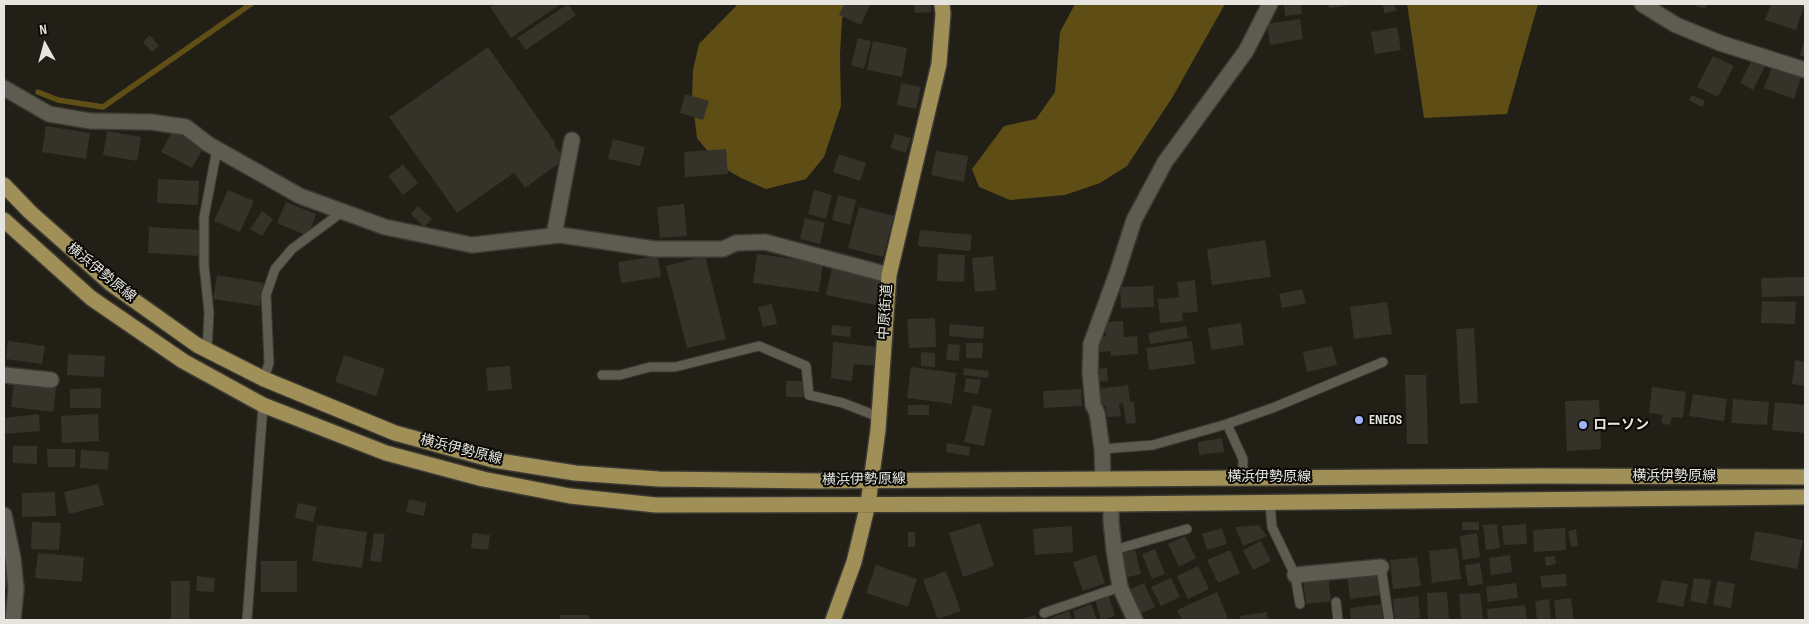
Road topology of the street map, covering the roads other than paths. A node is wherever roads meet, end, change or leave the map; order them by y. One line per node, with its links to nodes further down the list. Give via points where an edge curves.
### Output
1 (942, 4): 12 (main road, 中原街道, via 938,64)
2 (1270, 4): 22 (street, via 1246,51 1165,162 1134,220 1091,344 1090,372)
3 (1642, 4): 4 (street, via 1676,25)
4 (1805, 70)
5 (4, 88): 7 (street, via 49,114 90,122 151,122 186,127)
6 (572, 140): 11 (street)
7 (217, 149): 9 (street, via 300,196); 13 (lane, via 204,217 209,313)
8 (4, 185): 13 (main road, 横浜伊勢原線, via 111,284)
9 (342, 212): 11 (street, via 385,227 472,245); 18 (lane, via 292,249 275,269 266,295 269,364)
10 (4, 220): 19 (main road, 横浜伊勢原線, via 91,298 183,361)
11 (554, 235): 12 (street, via 655,249 723,249 736,243 765,242)
12 (889, 275): 20 (main road, 中原街道)
13 (207, 350): 18 (main road, 横浜伊勢原線)
14 (1383, 362): 21 (lane)
15 (4, 375): 17 (street)
16 (602, 375): 20 (lane, via 620,375 650,367 675,367 759,346 806,366 809,395 843,403)
17 (51, 380)
18 (264, 380): 26 (main road, 横浜伊勢原線, via 395,433 493,460 575,473 636,478)
19 (263, 405): 29 (main road, 横浜伊勢原線, via 386,453 483,479 570,496 656,505); 41 (lane)
20 (879, 417): 26 (main road, 中原街道)
21 (1227, 424): 22 (lane, via 1154,445); 25 (lane, via 1243,458)
22 (1102, 449): 24 (street)
23 (1805, 477): 25 (main road, 横浜伊勢原線)
24 (1103, 478): 25 (main road, 横浜伊勢原線); 26 (main road, 横浜伊勢原線)
25 (1242, 478)
26 (872, 480): 29 (main road, 中原街道)
27 (1805, 497): 28 (main road, 横浜伊勢原線)
28 (1270, 503): 30 (main road, 横浜伊勢原線); 35 (lane, via 1272,527)
29 (868, 504): 30 (main road, 横浜伊勢原線); 42 (main road, 中原街道, via 854,562)
30 (1111, 504): 33 (street)
31 (4, 514): 40 (street, via 16,589)
32 (1187, 529): 33 (lane)
33 (1114, 550): 36 (street)
34 (1381, 567): 35 (street); 45 (lane)
35 (1295, 575): 38 (lane)
36 (1120, 587): 39 (lane); 43 (street)
37 (1336, 602): 44 (lane)
38 (1300, 604)
39 (1044, 613)
40 (13, 620)
41 (246, 620)
42 (833, 620)
43 (1136, 620)
44 (1338, 620)
45 (1389, 620)

